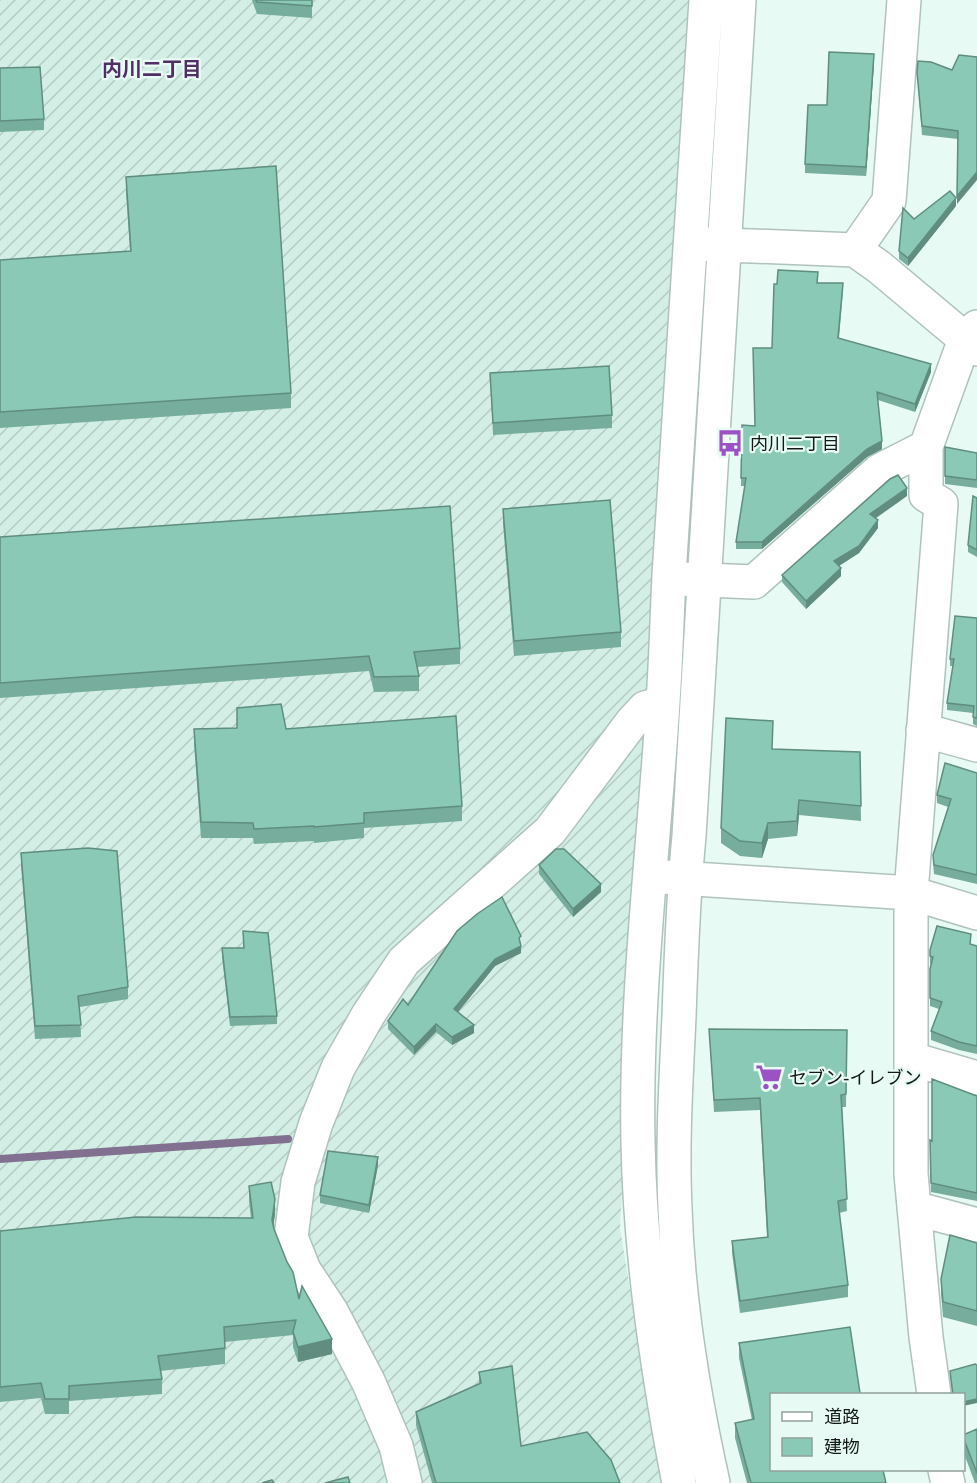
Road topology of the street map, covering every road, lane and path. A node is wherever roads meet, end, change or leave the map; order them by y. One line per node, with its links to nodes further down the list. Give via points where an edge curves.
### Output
1 (706, 0): 4 (street)
2 (739, 0): 5 (street)
3 (904, 0): 6 (street, via 889,201)
4 (691, 243): 5 (street); 9 (street)
5 (723, 244): 6 (street); 10 (street)
6 (855, 250): 7 (street)
7 (973, 338): 8 (street)
8 (926, 447): 10 (street, via 879,471 754,582); 12 (street, via 926,495 941,504)
9 (669, 578): 10 (street); 11 (street)
10 (704, 580): 15 (street)
11 (663, 702): 14 (street); 23 (street, via 645,708 632,722 550,831 404,961 338,1068 316,1123 298,1182 291,1237 304,1270 368,1381 396,1446)
12 (923, 730): 13 (street); 16 (street)
13 (977, 745)
14 (649, 877): 15 (street); 24 (street, via 639,1026 638,1143 649,1299)
15 (685, 878): 16 (street); 25 (street, via 675,1208 682,1303)
16 (911, 893): 17 (street); 18 (street)
17 (977, 913)
18 (912, 1059): 19 (street); 20 (street)
19 (977, 1078)
20 (914, 1208): 21 (street); 22 (street)
21 (977, 1225)
22 (934, 1393)
23 (405, 1483)
24 (679, 1483)
25 (713, 1483)

